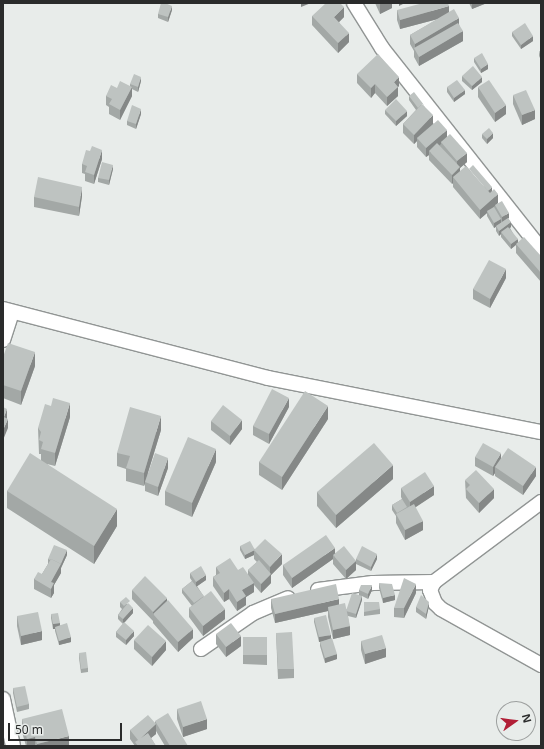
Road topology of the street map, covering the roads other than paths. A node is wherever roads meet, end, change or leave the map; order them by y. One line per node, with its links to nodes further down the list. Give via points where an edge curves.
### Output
1 (354, 3): 2 (street, via 382,48)
2 (541, 249)
3 (8, 311): 4 (street); 5 (street, via 268,378)
4 (3, 340)
5 (541, 432)
6 (541, 502): 7 (street)
7 (434, 582): 8 (street, via 339,586 293,595 253,613); 9 (street, via 430,590 435,603 441,609)
8 (201, 649)
9 (541, 665)
10 (3, 699): 11 (street)
11 (13, 746)

